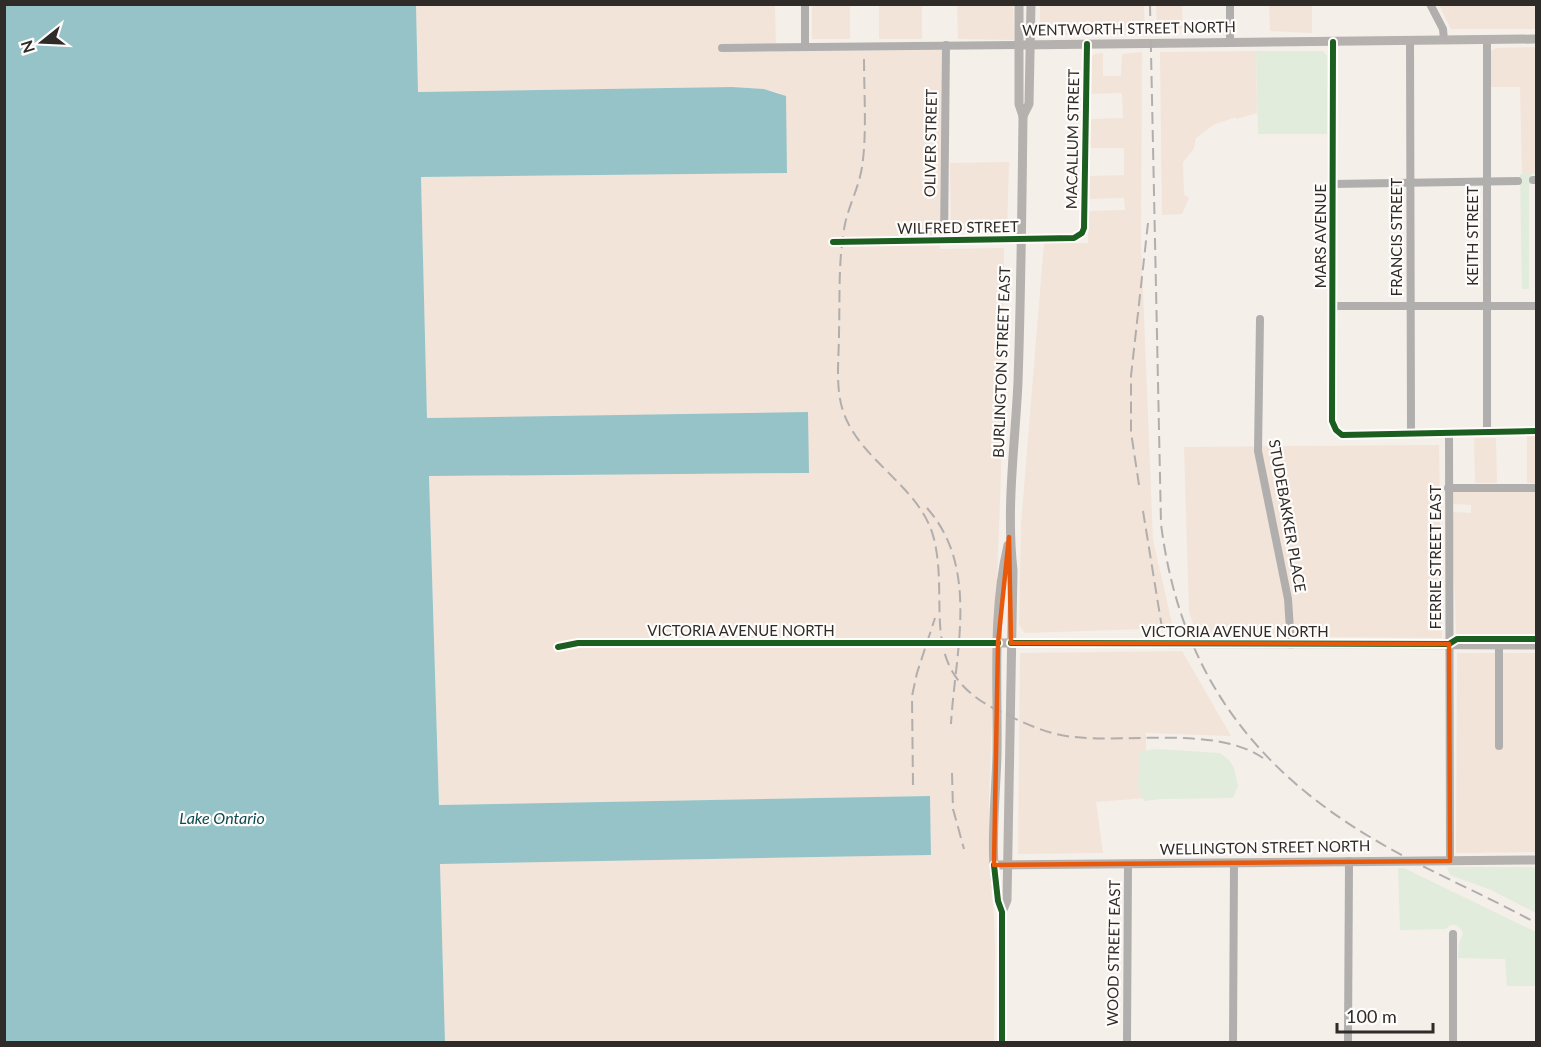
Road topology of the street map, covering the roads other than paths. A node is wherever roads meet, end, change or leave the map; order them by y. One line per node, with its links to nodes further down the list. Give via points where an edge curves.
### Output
1 (805, 4): 16 (street)
2 (1019, 4): 14 (main road, BURLINGTON STREET EAST)
3 (1031, 4): 15 (main road, BURLINGTON STREET EAST)
4 (1230, 4): 11 (street)
5 (1430, 4): 9 (street, via 1443,29)
6 (1487, 39): 7 (main road, WENTWORTH STREET NORTH); 9 (main road, WENTWORTH STREET NORTH); 19 (street, KEITH STREET)
7 (1536, 39)
8 (1410, 40): 9 (main road, WENTWORTH STREET NORTH); 10 (main road, WENTWORTH STREET NORTH); 21 (street, FRANCIS STREET)
9 (1444, 40)
10 (1333, 42): 11 (main road, WENTWORTH STREET NORTH); 22 (street, MARS AVENUE)
11 (1230, 43): 12 (main road, WENTWORTH STREET NORTH)
12 (1087, 44): 15 (main road, WENTWORTH STREET NORTH); 23 (street, MACALLUM STREET)
13 (946, 45): 14 (street, WENTWORTH STREET NORTH); 16 (street, WENTWORTH STREET NORTH); 25 (street, OLIVER STREET)
14 (1019, 45): 15 (main road, WENTWORTH STREET NORTH); 18 (main road, BURLINGTON STREET EAST, via 1019,104)
15 (1030, 45): 18 (main road, BURLINGTON STREET EAST, via 1029,104)
16 (805, 46): 17 (street, WENTWORTH STREET NORTH)
17 (722, 48)
18 (1023, 116): 24 (main road, BURLINGTON STREET EAST)
19 (1487, 181): 20 (street); 21 (street); 29 (street, KEITH STREET)
20 (1518, 181)
21 (1410, 183): 22 (street); 28 (street, FRANCIS STREET)
22 (1333, 184): 27 (street, MARS AVENUE)
23 (1082, 233): 24 (street, WILFRED STREET, via 1074,238)
24 (1022, 238): 25 (street, WILFRED STREET); 38 (main road, BURLINGTON STREET EAST)
25 (944, 240): 26 (street, WILFRED STREET)
26 (833, 242)
27 (1333, 306): 28 (street); 35 (street, MARS AVENUE, via 1332,421 1336,430 1342,435)
28 (1411, 306): 29 (street); 35 (street, FRANCIS STREET)
29 (1486, 306): 30 (street); 33 (street, KEITH STREET)
30 (1536, 306)
31 (1260, 320): 42 (street, STUDEBAKKER PLACE, via 1258,451 1288,599)
32 (1536, 431): 33 (street)
33 (1487, 432): 34 (street)
34 (1449, 433): 35 (street); 36 (street, FERRIE STREET EAST)
35 (1411, 434)
36 (1448, 488): 37 (street); 41 (street, FERRIE STREET EAST)
37 (1536, 488)
38 (1010, 537): 39 (main road, BURLINGTON STREET EAST, via 1002,569); 40 (main road, BURLINGTON STREET EAST)
39 (998, 643): 40 (main road, VICTORIA AVENUE NORTH); 45 (street, VICTORIA AVENUE NORTH, via 578,643); 53 (main road, BURLINGTON STREET EAST)
40 (1011, 643): 42 (main road, VICTORIA AVENUE NORTH); 51 (main road, BURLINGTON STREET EAST)
41 (1449, 644): 42 (main road, VICTORIA AVENUE NORTH); 44 (main road, VICTORIA AVENUE NORTH); 49 (street, FERRIE STREET EAST)
42 (1291, 645)
43 (1536, 645): 44 (main road, VICTORIA AVENUE NORTH)
44 (1499, 646): 46 (street)
45 (558, 647)
46 (1499, 746)
47 (1536, 860): 49 (main road, WELLINGTON STREET NORTH)
48 (1349, 861): 49 (main road, WELLINGTON STREET NORTH); 50 (main road, WELLINGTON STREET NORTH); 59 (street)
49 (1450, 861)
50 (1234, 863): 52 (main road, WELLINGTON STREET NORTH); 58 (street)
51 (1006, 864): 52 (main road, WELLINGTON STREET NORTH); 53 (main road, WELLINGTON STREET NORTH); 54 (main road, BURLINGTON STREET EAST, via 1007,900)
52 (1128, 864): 57 (street, WOOD STREET EAST)
53 (994, 865): 54 (main road, BURLINGTON STREET EAST)
54 (1002, 912): 56 (main road, BURLINGTON STREET EAST)
55 (1453, 934): 60 (street)
56 (1002, 1042)
57 (1126, 1042)
58 (1233, 1042)
59 (1348, 1042)
60 (1453, 1042)

